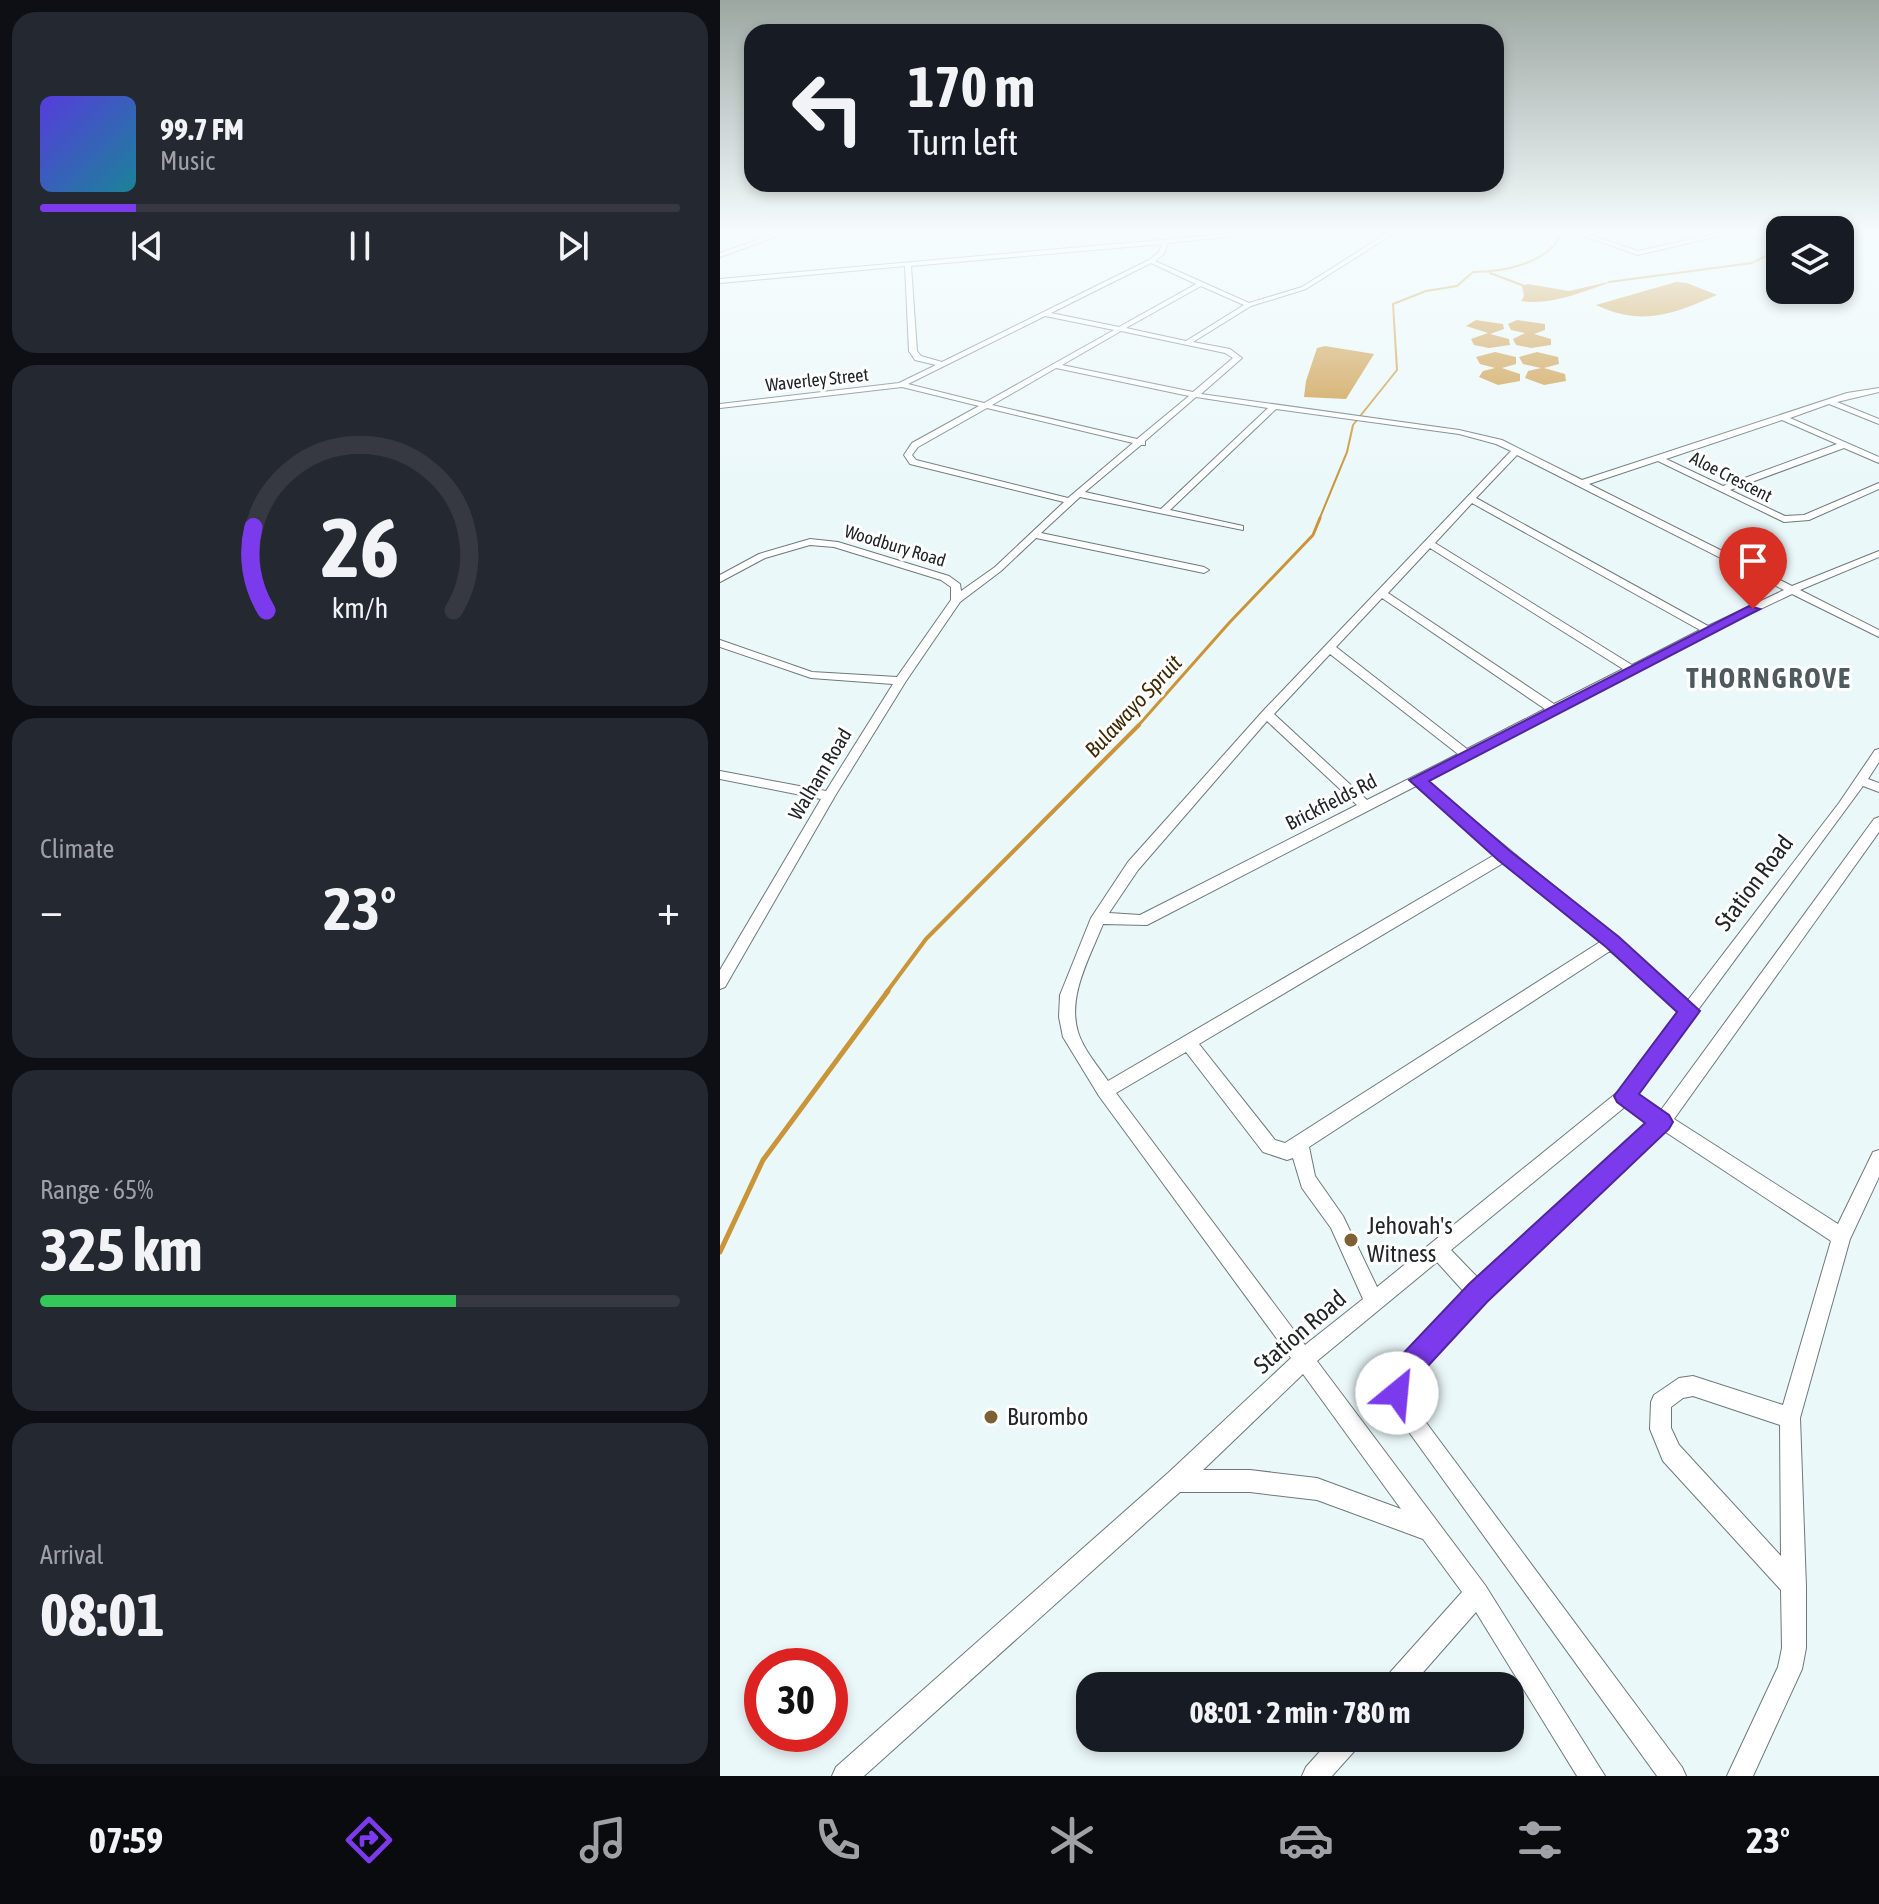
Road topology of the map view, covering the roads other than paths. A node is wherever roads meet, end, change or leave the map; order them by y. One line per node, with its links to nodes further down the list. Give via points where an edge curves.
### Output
1 (911, 317): 8 (street, via 913,351 918,358)
2 (1039, 317): 8 (street, Waverley Street)
3 (1058, 317): 6 (street)
4 (1141, 317): 6 (street)
5 (1230, 317): 7 (street)
6 (1118, 330): 7 (street); 9 (street)
7 (1187, 343): 12 (street, Walham Road, via 1238,358)
8 (944, 365): 10 (street, Waverley Street)
9 (1056, 366): 12 (street); 14 (street)
10 (901, 385): 14 (street); 15 (street, Waverley Street)
11 (1879, 390): 13 (street)
12 (1195, 395): 16 (street); 19 (street, Walham Road)
13 (1830, 402): 17 (street); 18 (street)
14 (987, 405): 19 (street); 29 (street, via 915,445 907,458)
15 (720, 406)
16 (1274, 406): 21 (street, via 1459,432); 30 (street)
17 (1784, 418): 20 (street); 22 (street)
18 (1879, 422)
19 (1142, 443): 27 (street, Walham Road)
20 (1843, 445): 23 (street); 26 (street)
21 (1517, 450): 24 (street); 28 (street)
22 (1660, 459): 24 (street); 26 (street, Aloe Crescent)
23 (1879, 460)
24 (1580, 484): 39 (street)
25 (1879, 486): 26 (street, Aloe Crescent, via 1792,520)
26 (1721, 490)
27 (1080, 494): 29 (street, Walham Road); 30 (street)
28 (1471, 499): 33 (street); 42 (street)
29 (1070, 501): 32 (street, Walham Road)
30 (1165, 510): 31 (street)
31 (1240, 528)
32 (1035, 535): 36 (street); 41 (street, Walham Road)
33 (1430, 544): 40 (street); 46 (street)
34 (1879, 554): 35 (street, Brickfields Rd)
35 (1861, 562): 37 (street); 39 (street, Brickfields Rd)
36 (1204, 570)
37 (1879, 570)
38 (720, 579): 41 (street, Woodbury Road, via 777,550 823,543 945,578 956,586)
39 (1792, 590): 42 (street, Brickfields Rd); 43 (street)
40 (1383, 594): 45 (street); 48 (street)
41 (956, 600): 47 (street, Walham Road)
42 (1708, 630): 46 (street, Brickfields Rd)
43 (1879, 634)
44 (720, 643): 47 (street, via 811,675)
45 (1330, 648): 49 (street); 50 (street)
46 (1633, 670): 48 (street, Brickfields Rd)
47 (900, 681): 54 (street, Walham Road)
48 (1554, 710): 50 (street, Brickfields Rd)
49 (1267, 714): 55 (street); 58 (street, via 1133,866)
50 (1466, 754): 53 (street, Brickfields Rd)
51 (1874, 772): 61 (street, Station Road)
52 (720, 775): 54 (street)
53 (1417, 780): 55 (street, Brickfields Rd); 57 (street)
54 (829, 796): 60 (street, Walham Road)
55 (1367, 807): 58 (street, Brickfields Rd, via 1142,921)
56 (1879, 822): 65 (street)
57 (1504, 856): 59 (street); 62 (street)
58 (1098, 918): 63 (street, via 1068,995 1067,1017 1071,1037)
59 (1612, 942): 61 (street); 66 (street)
60 (722, 976)
61 (1690, 1011): 64 (street, Station Road)
62 (1189, 1044): 63 (street); 66 (street, via 1269,1146 1287,1152)
63 (1105, 1091): 72 (street)
64 (1625, 1096): 65 (street); 69 (street, Station Road)
65 (1662, 1122): 68 (street); 70 (street)
66 (1300, 1146): 71 (street, via 1309,1187 1336,1219)
67 (1879, 1158): 68 (street)
68 (1841, 1237): 73 (street)
69 (1438, 1249): 70 (street); 71 (street, Station Road)
70 (1478, 1293): 83 (street, via 1403,1372 1398,1382 1401,1403)
71 (1374, 1302): 72 (street, Station Road)
72 (1303, 1360): 74 (street, Station Road); 75 (street)
73 (1790, 1418): 76 (street); 76 (street, via 1693,1386 1679,1388 1661,1402 1660,1429 1671,1453)
74 (1176, 1481): 75 (street, via 1250,1481 1317,1489); 80 (street, Station Road)
75 (1430, 1530): 77 (street)
76 (1794, 1587): 84 (street, via 1790,1669)
77 (1477, 1593): 78 (street); 82 (street)
78 (1407, 1672)
79 (1336, 1752): 81 (street)
80 (845, 1776)
81 (1315, 1776)
82 (1592, 1776)
83 (1673, 1776)
84 (1740, 1776)

